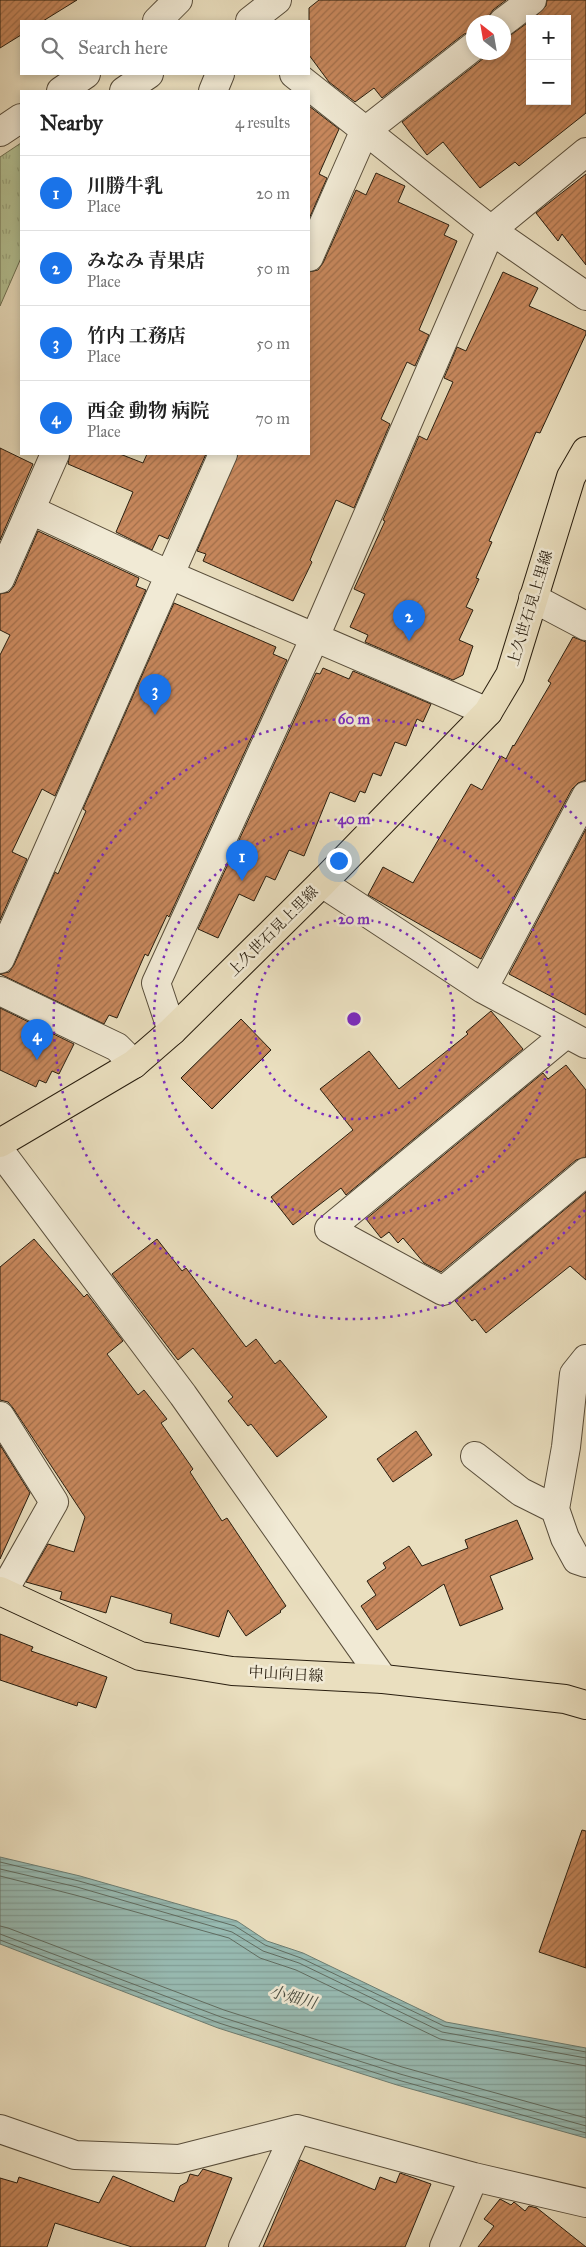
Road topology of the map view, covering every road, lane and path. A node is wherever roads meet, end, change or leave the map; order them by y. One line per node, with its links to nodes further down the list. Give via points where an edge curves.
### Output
1 (178, 0): 6 (street)
2 (246, 0): 7 (street)
3 (277, 0): 8 (street)
4 (532, 0): 5 (street)
5 (511, 16)
6 (158, 20)
7 (241, 20)
8 (251, 20)
9 (466, 52): 19 (street)
10 (85, 75): 14 (street)
11 (148, 75): 15 (street)
12 (220, 75): 16 (street)
13 (295, 75): 19 (street)
14 (62, 90)
15 (125, 90)
16 (213, 90)
17 (20, 119): 18 (street)
18 (0, 132)
19 (364, 132): 21 (street); 22 (street)
20 (586, 152): 21 (street)
21 (491, 230): 23 (street); 32 (street)
22 (310, 255)
23 (586, 296)
24 (586, 451): 30 (main road, 上久世石見上里線, via 571,477)
25 (55, 455): 27 (street)
26 (223, 455): 28 (street)
27 (31, 510): 28 (street); 29 (street)
28 (170, 575): 32 (street); 36 (street)
29 (0, 579)
30 (533, 598): 31 (street); 33 (main road, 上久世石見上里線, via 510,675)
31 (586, 626)
32 (315, 638): 33 (street); 39 (street, via 156,983)
33 (488, 712): 35 (main road, 上久世石見上里線)
34 (586, 796): 37 (street)
35 (322, 883): 37 (street); 39 (main road, 上久世石見上里線)
36 (0, 959)
37 (483, 989): 40 (street)
38 (0, 991): 41 (street, via 117,1047)
39 (172, 1031): 41 (main road, 上久世石見上里線)
40 (576, 1039): 44 (street, via 329,1229 443,1290)
41 (134, 1064): 42 (main road, 上久世石見上里線)
42 (0, 1143)
43 (0, 1151): 51 (street, via 183,1395)
44 (586, 1172)
45 (582, 1371): 48 (street)
46 (0, 1416): 50 (street, via 54,1502)
47 (475, 1456): 48 (street, via 520,1492)
48 (555, 1510): 49 (street, via 577,1560)
49 (586, 1563)
50 (2, 1591): 51 (main road, 中山向日線, via 140,1656 232,1671)
51 (383, 1679): 52 (main road, 中山向日線, via 565,1699)
52 (586, 1705)
53 (0, 2129): 54 (street, via 74,2155 179,2159)
54 (297, 2129): 55 (street); 57 (street)
55 (474, 2177): 56 (street); 58 (street)
56 (586, 2203)
57 (244, 2247)
58 (444, 2247)

